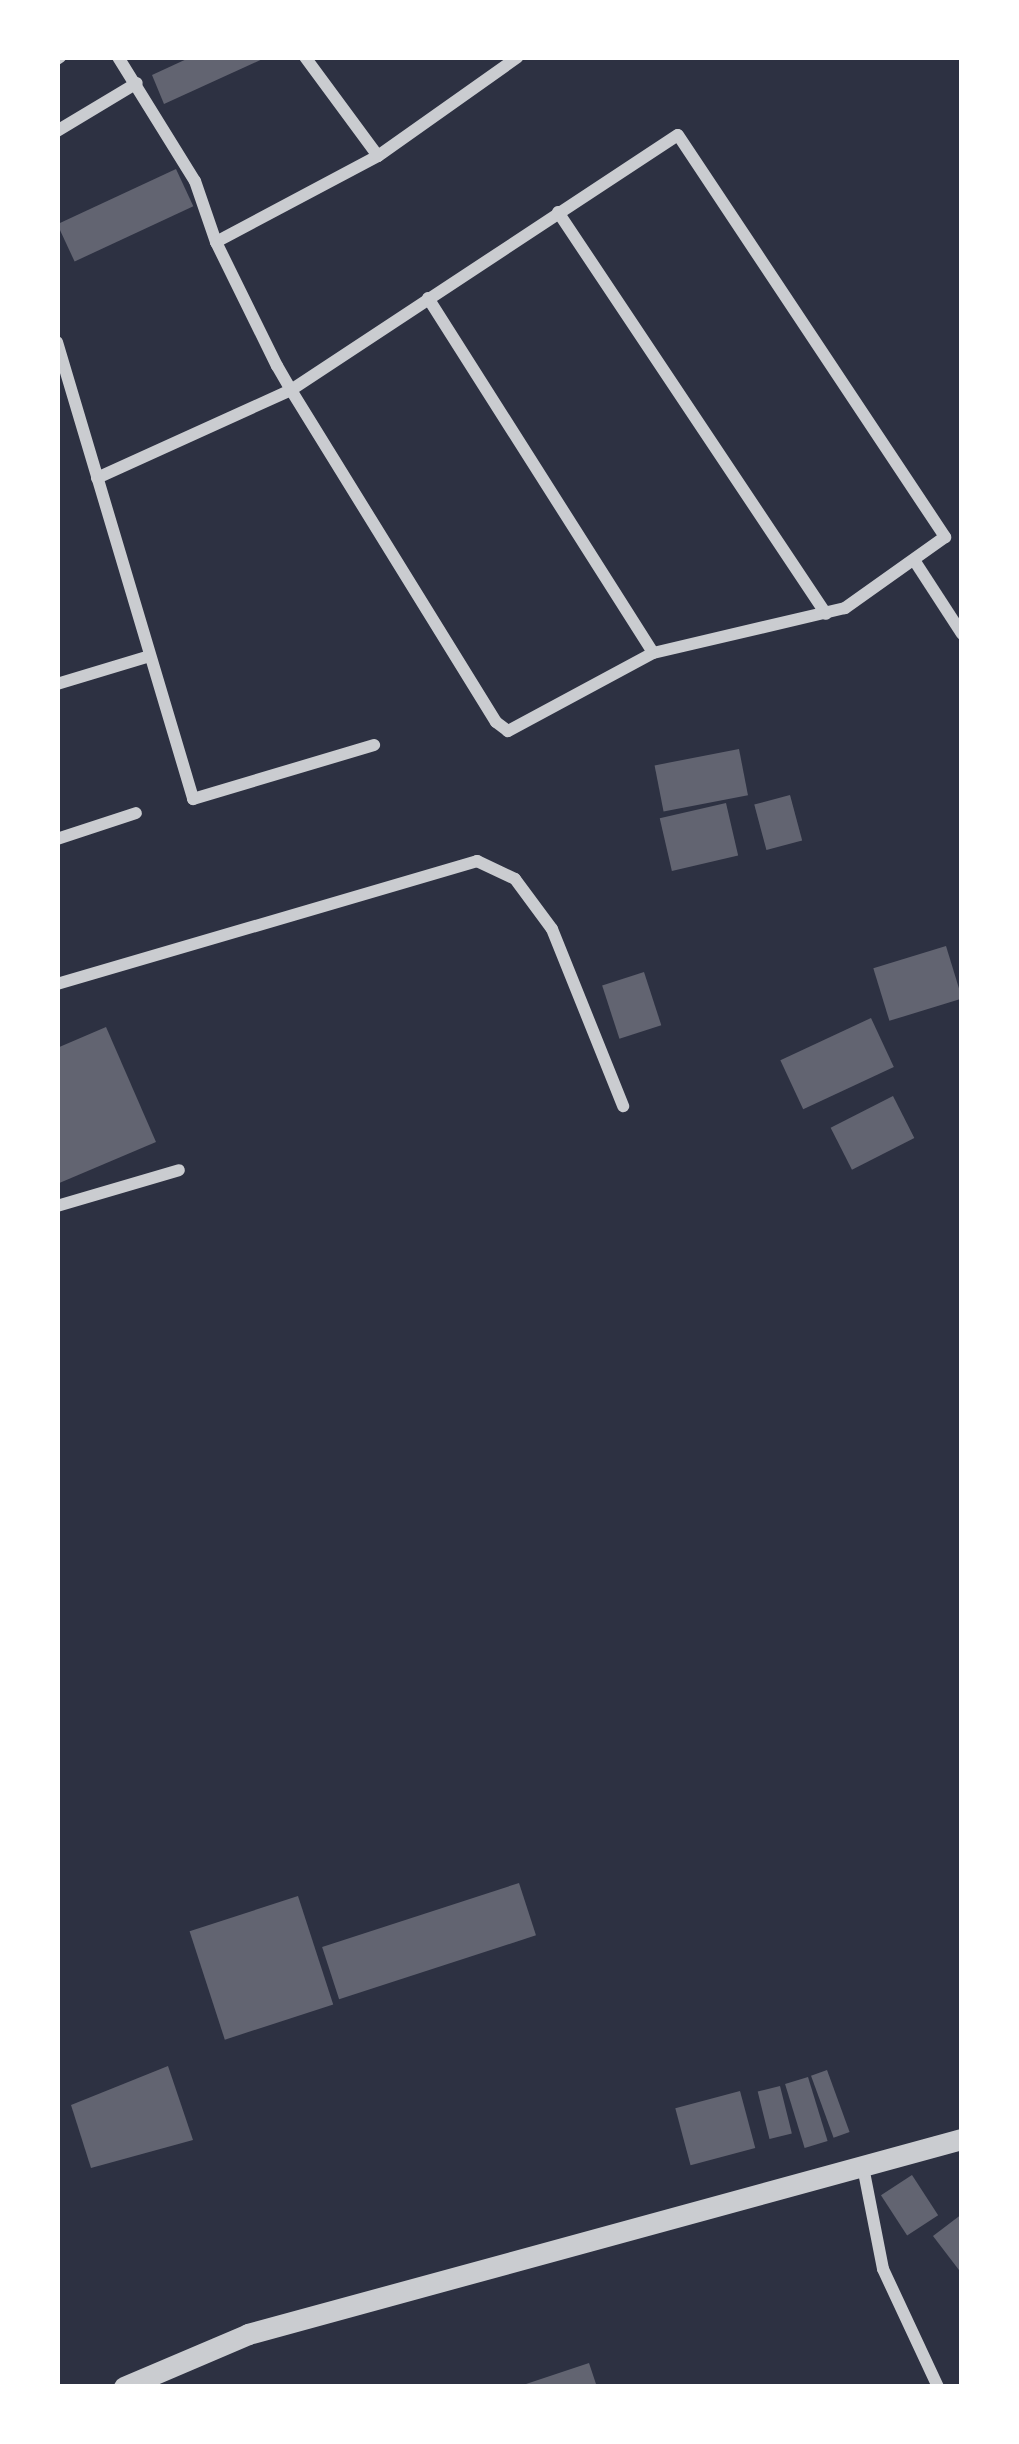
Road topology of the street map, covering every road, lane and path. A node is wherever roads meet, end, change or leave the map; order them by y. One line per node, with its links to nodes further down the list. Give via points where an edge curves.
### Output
1 (118, 57): 6 (street)
2 (305, 57): 8 (street)
3 (490, 57): 5 (street)
4 (518, 57): 5 (street)
5 (500, 70): 8 (street)
6 (137, 83): 7 (street); 10 (street)
7 (57, 131)
8 (378, 156): 10 (street)
9 (559, 212): 11 (street); 15 (street, via 684,137 941,522 945,537); 16 (street)
10 (216, 242): 13 (street)
11 (428, 298): 13 (street); 18 (street)
12 (57, 342): 14 (street)
13 (291, 390): 14 (street); 18 (street, via 496,722 517,730)
14 (97, 478): 19 (street)
15 (914, 560): 16 (street); 17 (street)
16 (826, 614): 18 (street)
17 (962, 634)
18 (653, 652)
19 (150, 656): 20 (street); 21 (street, via 193,799)
20 (57, 684)
21 (374, 745)
22 (136, 813): 23 (street)
23 (57, 839)
24 (57, 984): 25 (street, via 477,861 515,879 553,929)
25 (623, 1106)
26 (179, 1170): 27 (street)
27 (57, 1206)
28 (962, 2139): 29 (street)
29 (864, 2172): 30 (street, via 248,2334); 31 (street, via 883,2269)
30 (124, 2387)
31 (938, 2387)

